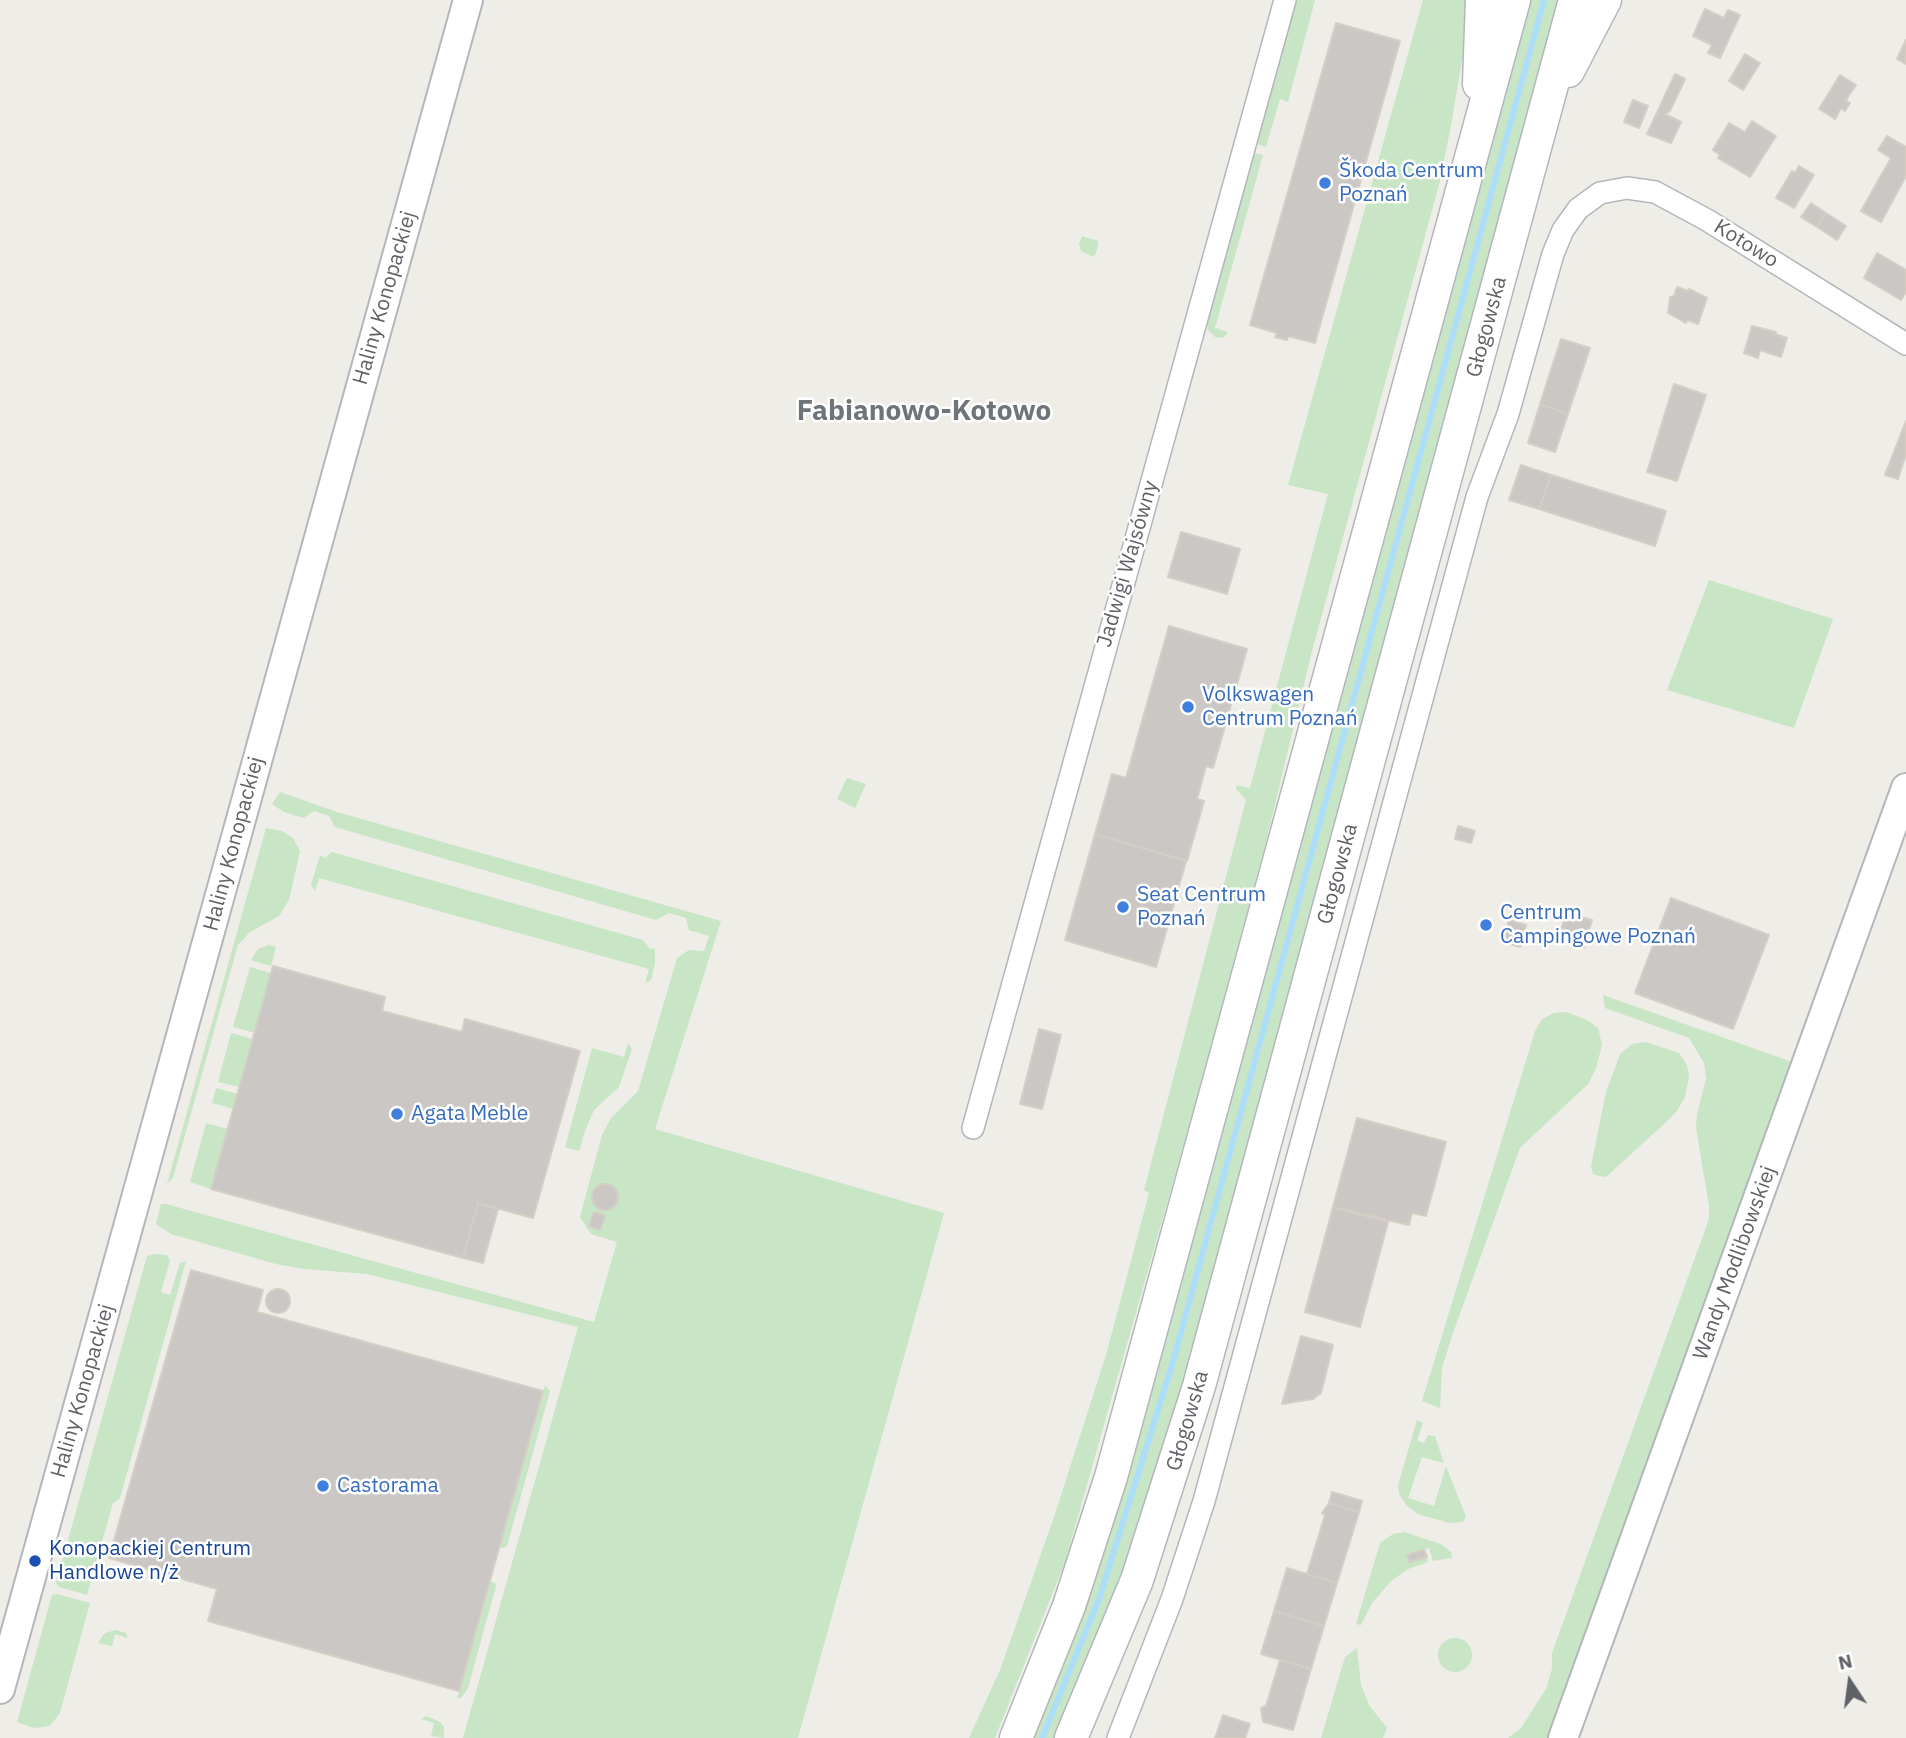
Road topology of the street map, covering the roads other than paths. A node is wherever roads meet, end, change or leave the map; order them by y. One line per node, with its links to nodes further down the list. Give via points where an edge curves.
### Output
1 (468, 0): 12 (street, Haliny Konopackiej)
2 (1285, 0): 11 (street, Jadwigi Wajsówny)
3 (1482, 0): 8 (main road)
4 (1514, 0): 8 (main road)
5 (1575, 0): 7 (main road, Głogowska)
6 (1605, 0): 7 (main road)
7 (1540, 132): 14 (main road, Głogowska, via 1199,1386 1137,1580)
8 (1475, 141): 13 (main road, via 1111,1477 1069,1606)
9 (1906, 344): 15 (street, Kotowo, via 1707,220 1642,189 1600,193 1578,209 1558,240 1516,391 1477,497 1203,1501 1172,1599)
10 (1906, 788): 16 (street, Wandy Modlibowskiej)
11 (973, 1128)
12 (0, 1689)
13 (1016, 1738)
14 (1071, 1738)
15 (1118, 1738)
16 (1563, 1738)

